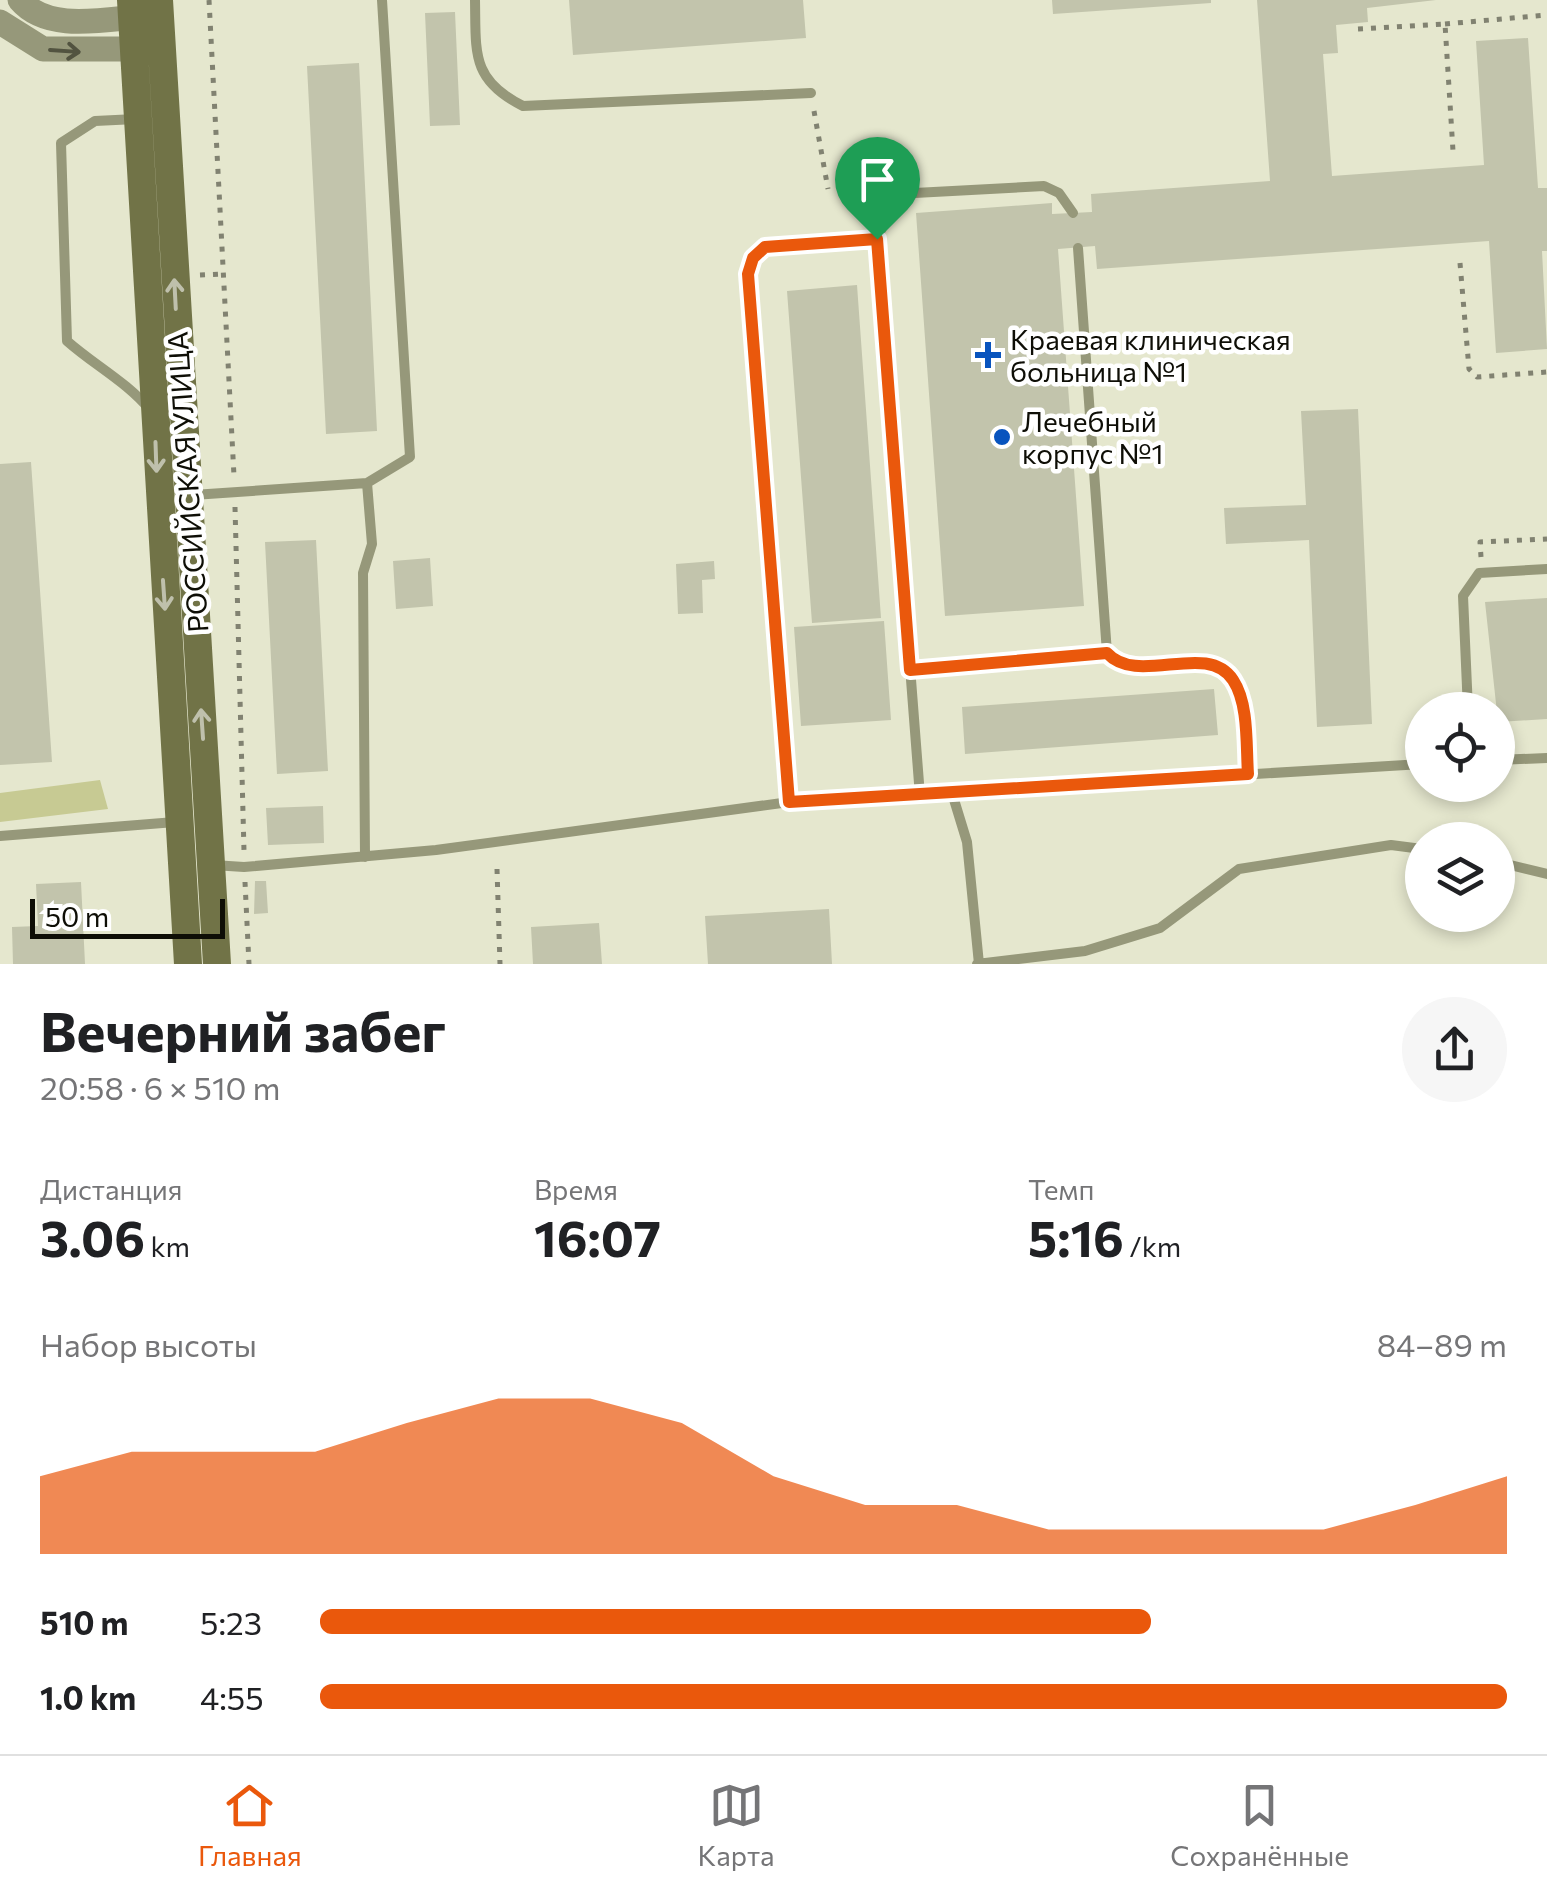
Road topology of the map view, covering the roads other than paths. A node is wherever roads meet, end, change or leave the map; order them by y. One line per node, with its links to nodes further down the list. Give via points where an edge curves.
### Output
1 (20, 0): 4 (street, via 55,20)
2 (382, 0): 13 (lane, via 410,457)
3 (476, 0): 7 (lane, via 476,56 487,81 524,106)
4 (145, 8): 6 (main road, РОССИЙСКАЯ УЛИЦА)
5 (0, 22): 6 (street, one-way to 6, via 43,49)
6 (147, 49): 8 (main road, РОССИЙСКАЯ УЛИЦА); 14 (main road, РОССИЙСКАЯ УЛИЦА, one-way to 6)
7 (811, 93)
8 (138, 118): 12 (main road, РОССИЙСКАЯ УЛИЦА); 12 (lane, via 95,121 61,143 68,341 134,390)
9 (1073, 213): 10 (lane, via 1059,193 1044,186 896,194)
10 (877, 239): 17 (lane); 25 (lane, via 765,247 748,274)
11 (1078, 248): 16 (lane)
12 (154, 416): 26 (main road, РОССИЙСКАЯ УЛИЦА, one-way to 26)
13 (367, 484): 14 (lane); 29 (lane, via 372,544 363,573)
14 (188, 496): 30 (main road, РОССИЙСКАЯ УЛИЦА, one-way to 14)
15 (1547, 569): 18 (lane, via 1481,573 1468,584 1462,596)
16 (1107, 653): 17 (lane); 22 (lane, via 1117,664 1198,664 1231,676 1242,708)
17 (910, 670): 24 (lane)
18 (1467, 692)
19 (1547, 758): 20 (lane)
20 (1515, 759)
21 (1405, 765): 22 (lane)
22 (1248, 774): 23 (lane)
23 (952, 794): 24 (lane); 35 (lane, via 967,842)
24 (920, 796): 25 (lane)
25 (789, 802): 29 (lane)
26 (181, 822): 27 (lane); 33 (main road, РОССИЙСКАЯ УЛИЦА)
27 (0, 836)
28 (1405, 847): 35 (lane, via 1239,869 1160,928 1085,951)
29 (365, 857): 30 (lane)
30 (212, 865): 34 (main road, РОССИЙСКАЯ УЛИЦА)
31 (1515, 866): 32 (lane)
32 (1547, 874)
33 (188, 964)
34 (217, 964)
35 (978, 964)

